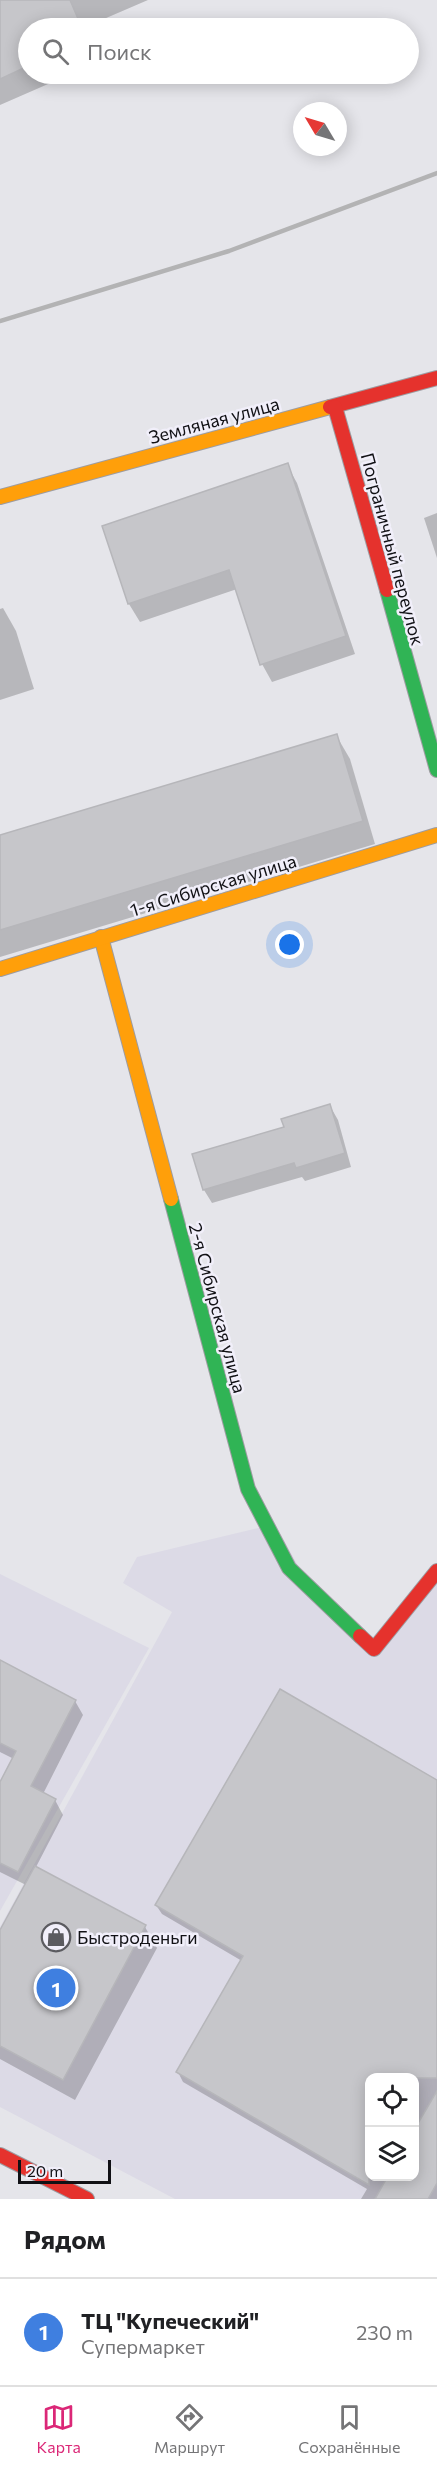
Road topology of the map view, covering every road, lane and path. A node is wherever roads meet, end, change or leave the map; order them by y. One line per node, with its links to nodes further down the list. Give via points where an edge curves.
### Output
1 (437, 378): 2 (main road, Земляная улица)
2 (335, 407): 3 (main road, Земляная улица); 4 (main road, Пограничный переулок)
3 (0, 497)
4 (437, 770)
5 (437, 835): 6 (main road, 1-я Сибирская улица)
6 (102, 938): 7 (main road, 1-я Сибирская улица); 8 (main road, 2-я Сибирская улица, via 248,1489 289,1568 374,1649)
7 (0, 969)
8 (437, 1571)
9 (0, 2155): 10 (main road)
10 (87, 2199)

